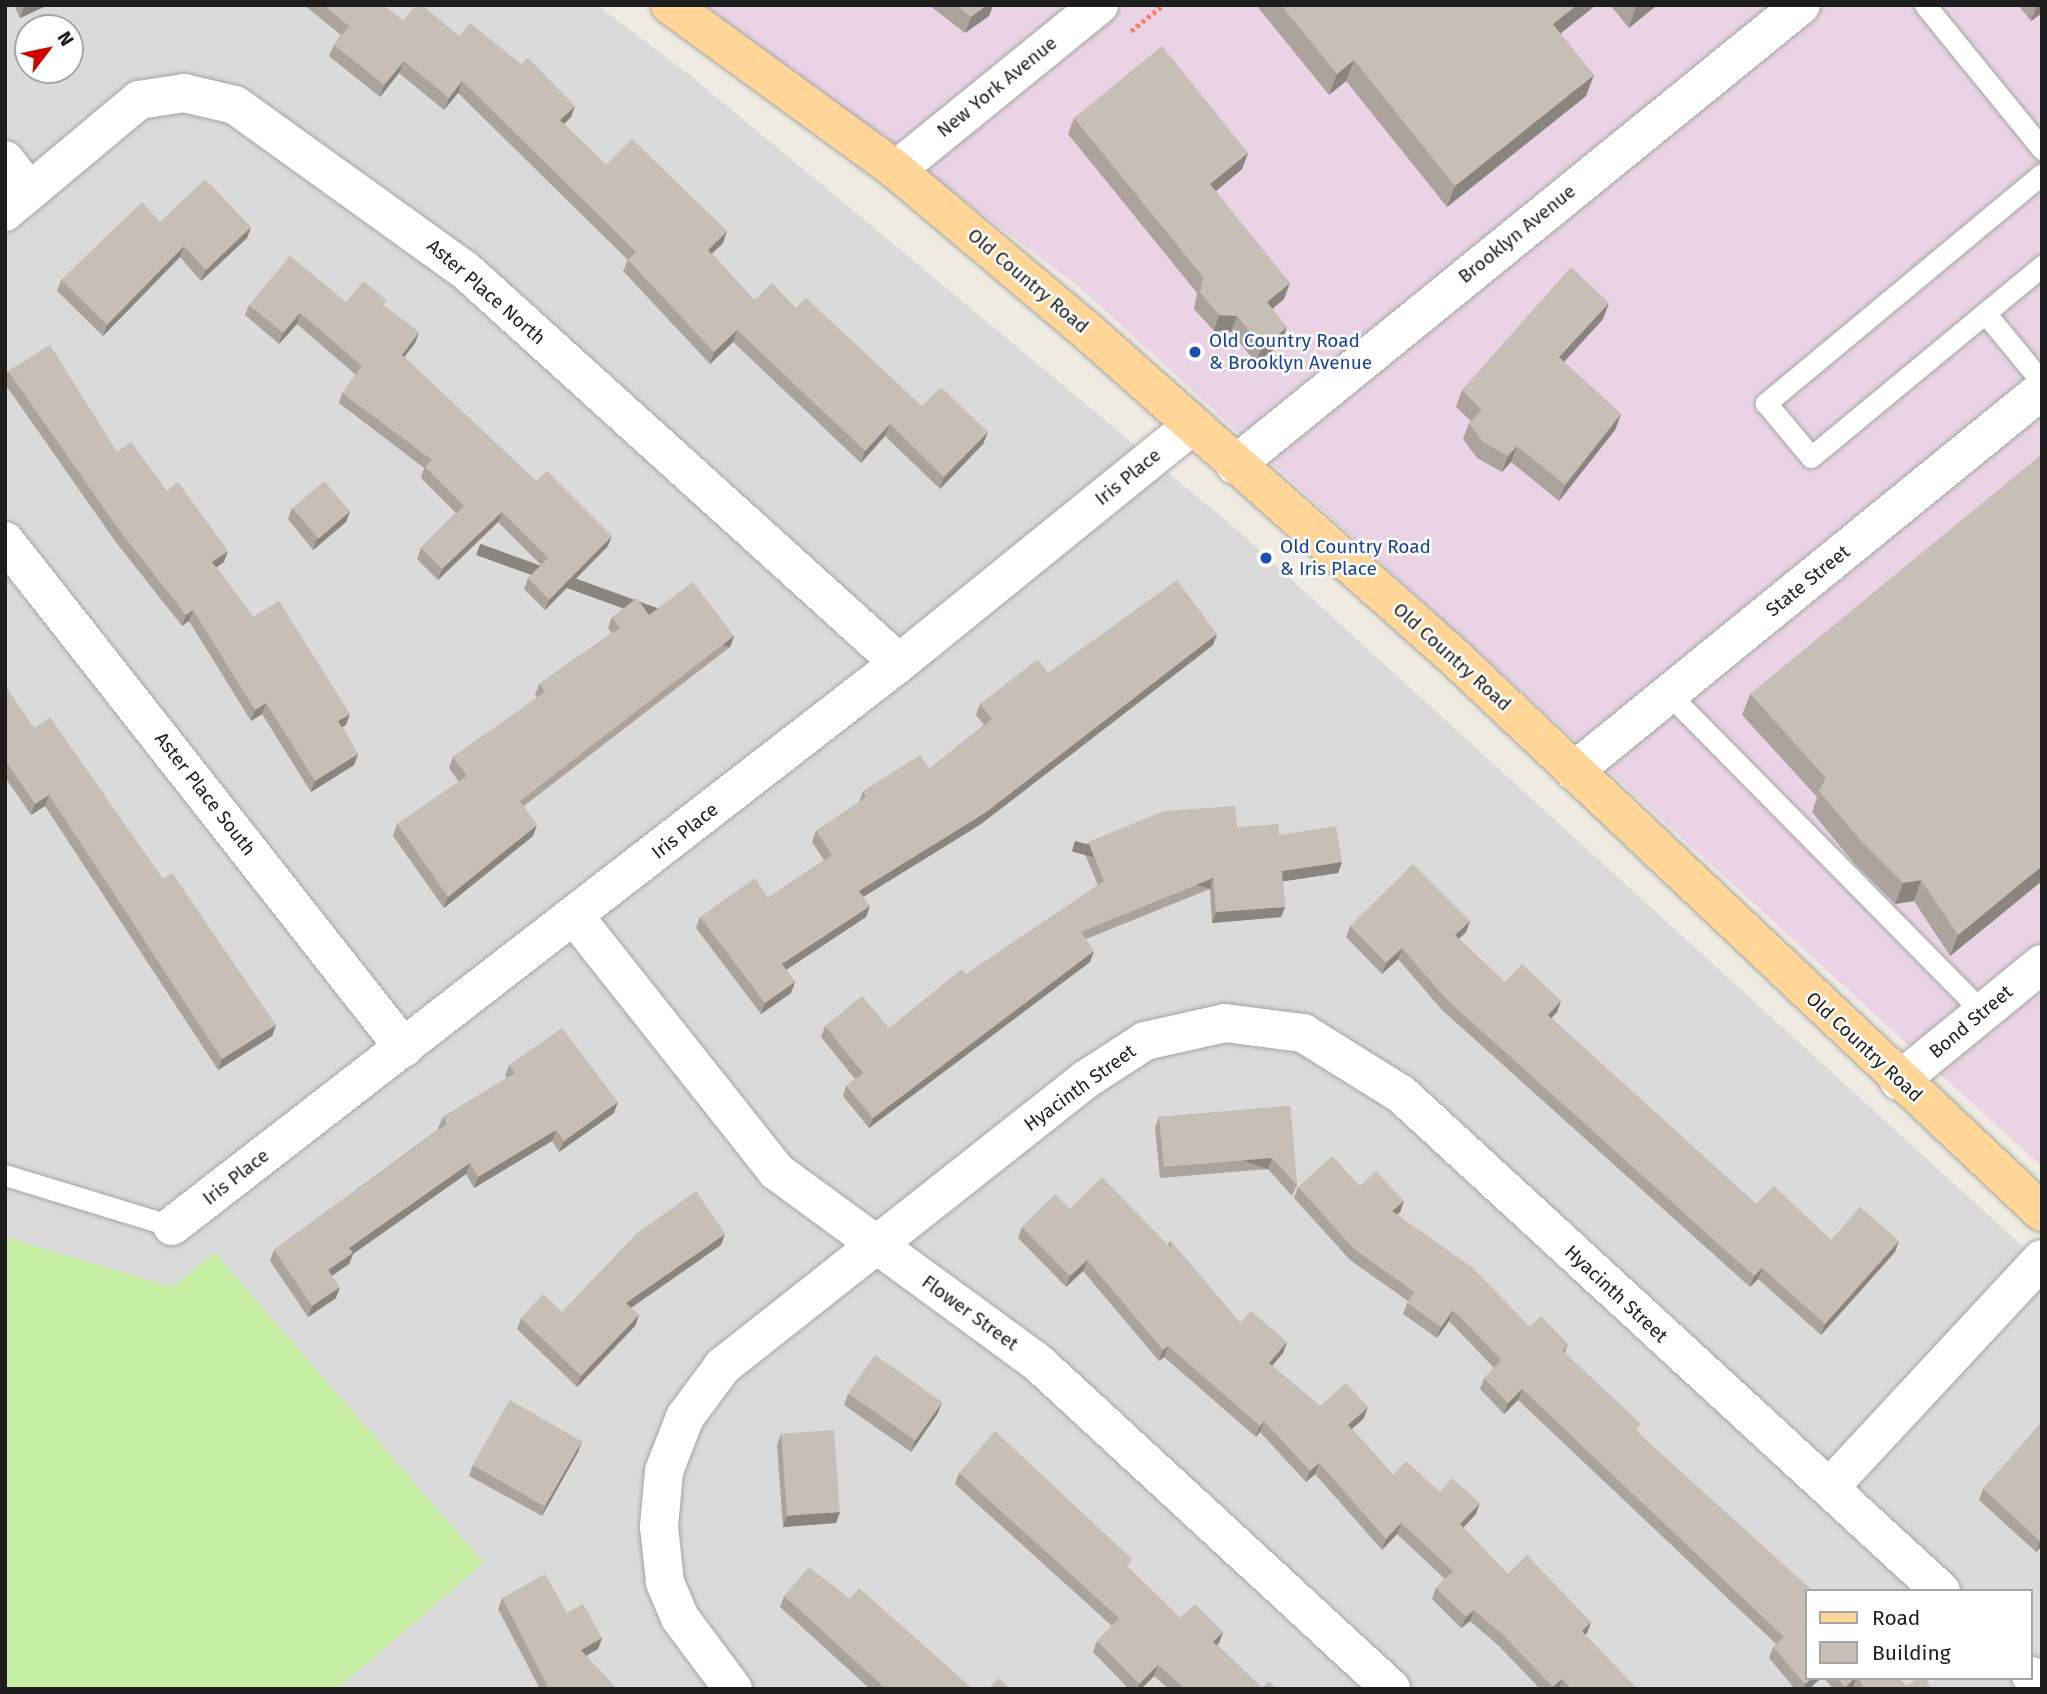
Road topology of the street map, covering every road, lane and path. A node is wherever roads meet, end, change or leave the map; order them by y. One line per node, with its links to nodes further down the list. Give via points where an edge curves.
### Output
1 (670, 5): 7 (main road, Old Country Road)
2 (1099, 5): 7 (street, New York Avenue)
3 (1801, 5): 15 (street, Brooklyn Avenue)
4 (1925, 5): 5 (lane)
5 (2042, 149)
6 (5, 160): 9 (street)
7 (896, 170): 14 (main road, Old Country Road)
8 (2042, 174): 11 (lane, via 1766,403 1811,457)
9 (16, 201): 17 (street, Aster Place North, via 139,100 184,93 235,105 466,271)
10 (2042, 267): 11 (lane)
11 (1985, 313): 12 (lane)
12 (2042, 382)
13 (2042, 390): 18 (street, State Street)
14 (1190, 427): 15 (main road, Old Country Road); 17 (street, Iris Place)
15 (1235, 465): 19 (main road, Old Country Road)
16 (5, 541): 23 (street, Aster Place South)
17 (899, 663): 20 (street, Iris Place)
18 (1669, 694): 19 (street, State Street); 22 (lane)
19 (1574, 771): 24 (main road, Old Country Road)
20 (575, 917): 23 (street, Iris Place); 28 (street, Flower Street, via 776,1171)
21 (2042, 964): 22 (street, Bond Street)
22 (1983, 1012): 24 (street, Bond Street)
23 (404, 1048): 27 (street, Iris Place)
24 (1899, 1081): 26 (main road, Old Country Road)
25 (5, 1175): 27 (lane)
26 (2042, 1212)
27 (172, 1226)
28 (875, 1244): 30 (street, Hyacinth Street, via 1145,1041 1225,1023 1303,1033 1401,1094); 32 (street, Hyacinth Street, via 723,1366 685,1417 664,1471 659,1527 665,1582 680,1618); 33 (street, Flower Street, via 1036,1361)
29 (2042, 1259): 30 (street)
30 (1830, 1487): 31 (street, Hyacinth Street)
31 (1939, 1589)
32 (733, 1689)
33 (1391, 1689)

